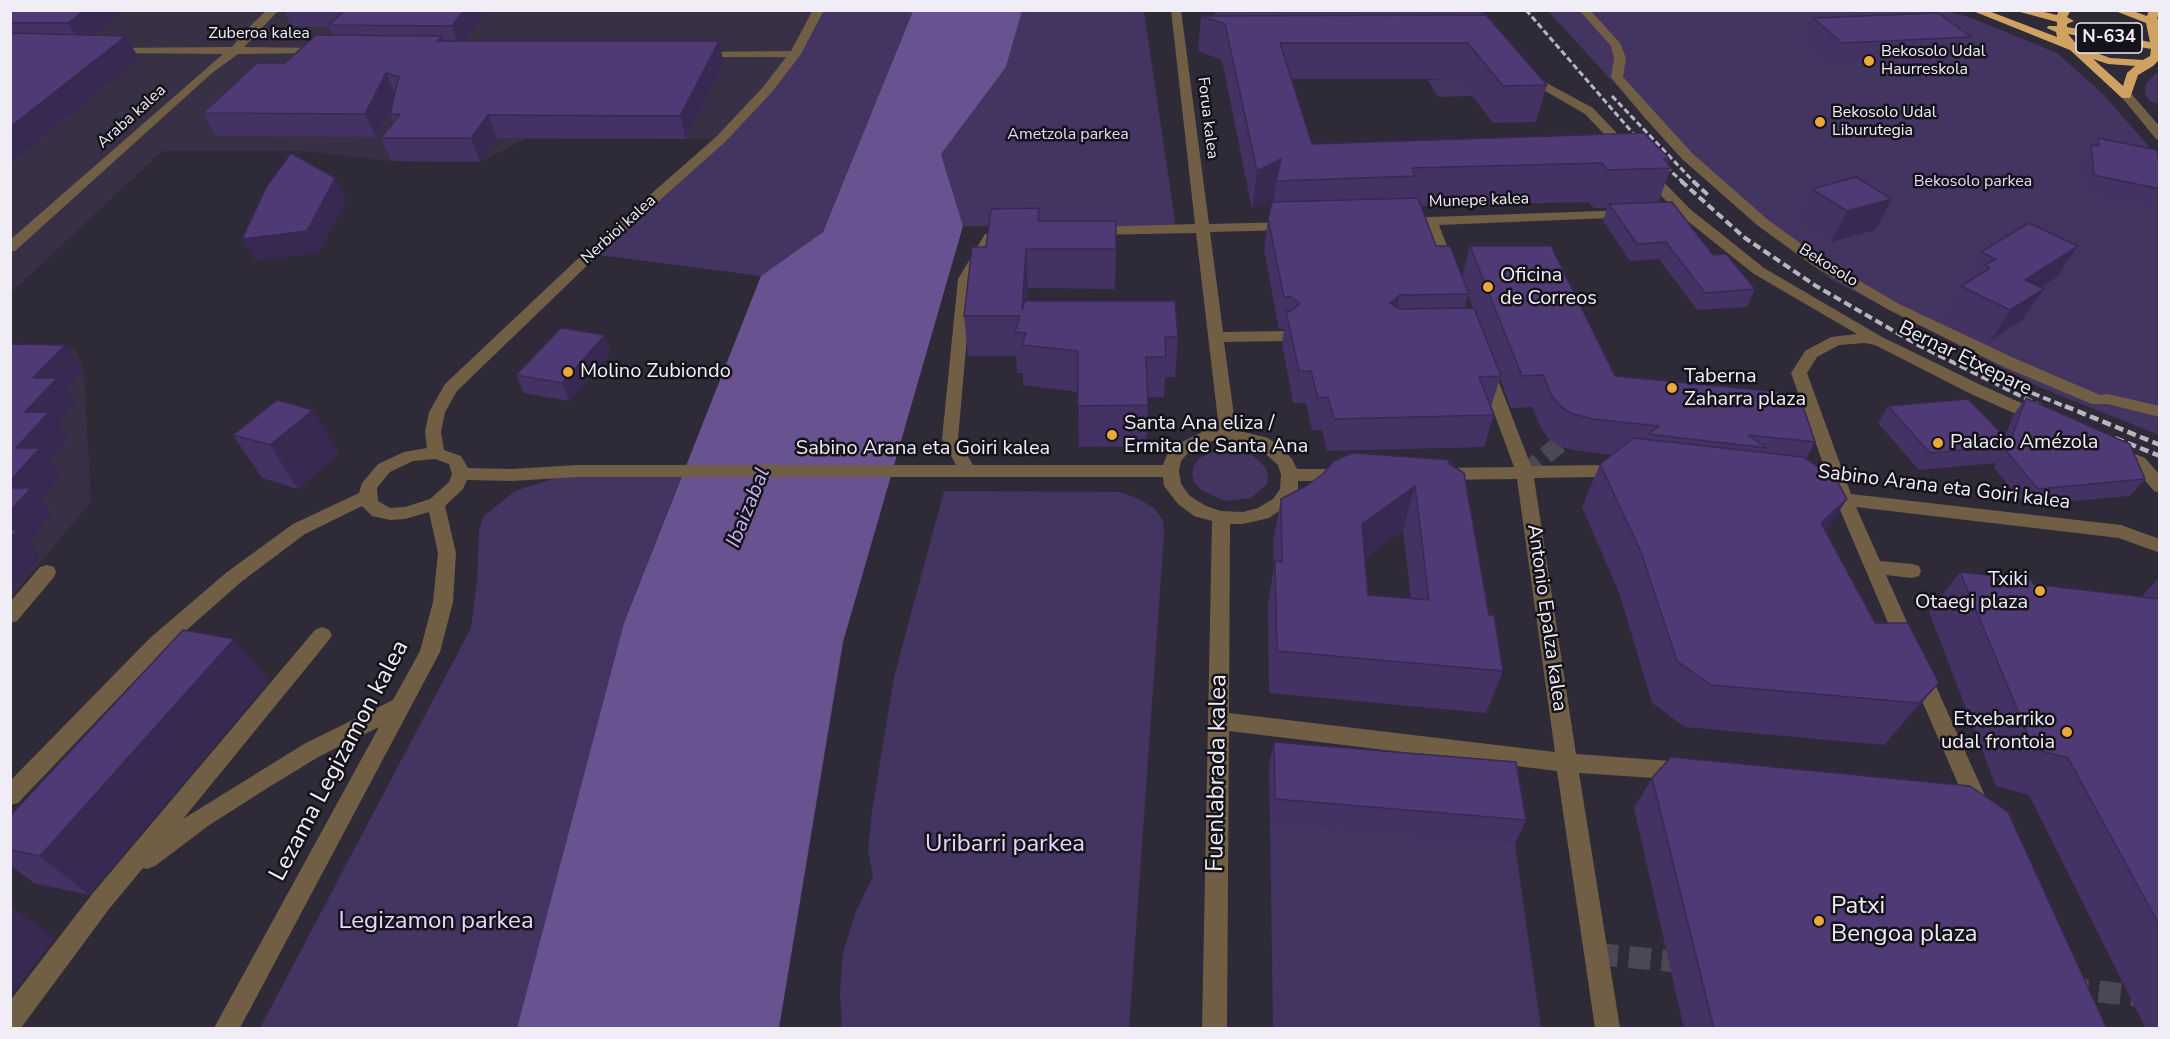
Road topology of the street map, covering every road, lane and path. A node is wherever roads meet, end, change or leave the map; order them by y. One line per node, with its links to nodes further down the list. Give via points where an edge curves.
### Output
1 (274, 10): 13 (street, Araba kalea)
2 (819, 10): 17 (street, Nerbioi kalea)
3 (1176, 10): 10 (street, Forua kalea)
4 (1584, 10): 40 (street, Bekosolo, via 1616,45 1620,58 1617,77 1631,96 1687,156 1762,222 1817,262 1894,307 2010,363 2098,400)
5 (2018, 10): 8 (highway, N-634)
6 (2118, 10): 9 (highway)
7 (1977, 11): 8 (highway, N-634); 15 (highway)
8 (2063, 20): 9 (highway, N-634); 15 (highway, via 2062,37)
9 (2157, 32): 20 (highway, via 2155,57)
10 (1180, 46): 11 (street); 29 (street, Forua kalea)
11 (1195, 46)
12 (93, 50): 13 (street, Zuberoa kalea)
13 (237, 50): 14 (street, Zuberoa kalea); 32 (street, Araba kalea, via 208,71)
14 (329, 51)
15 (2077, 51): 20 (highway, via 2108,62); 21 (highway)
16 (681, 54): 17 (street)
17 (795, 54): 44 (street, Nerbioi kalea, via 721,139 591,255 452,388 437,412 433,432)
18 (1520, 60): 23 (street, via 1539,83 1589,111)
19 (2160, 62): 20 (highway)
20 (2144, 65): 21 (highway, via 2133,73)
21 (2126, 95): 22 (street)
22 (2160, 136)
23 (1685, 212): 24 (street); 34 (street, via 1759,271)
24 (1666, 213)
25 (1642, 214): 26 (street, Munepe kalea)
26 (1431, 221): 27 (street, Munepe kalea); 33 (street)
27 (1383, 223)
28 (1301, 226): 29 (street)
29 (1203, 229): 30 (street); 36 (street, Forua kalea)
30 (1080, 231)
31 (1024, 235): 46 (street, via 990,237 965,279 950,439)
32 (10, 248)
33 (1454, 282)
34 (1830, 311): 37 (street, via 1844,328); 38 (street)
35 (1285, 336): 36 (street)
36 (1216, 337): 42 (street, Forua kalea)
37 (1836, 340): 38 (street, Bernar Etxepare); 57 (street, via 1811,354 1799,373)
38 (1880, 340): 41 (street, Bernar Etxepare)
39 (1483, 359): 47 (street, Antonio Epalza kalea)
40 (2160, 412)
41 (2053, 424)
42 (1228, 434): 45 (street, via 1210,435 1188,445 1173,459); 50 (street, via 1263,442 1286,463)
43 (2096, 443): 53 (street, via 2139,462)
44 (436, 453): 48 (street, via 455,460); 54 (street, via 410,456 384,468 368,487)
45 (1170, 471): 46 (street, Sabino Arana eta Goiri kalea); 58 (street, via 1173,486 1184,500 1200,511)
46 (968, 472): 48 (street, Sabino Arana eta Goiri kalea)
47 (1526, 473): 49 (street); 52 (street, via 1597,471); 67 (street, Antonio Epalza kalea)
48 (461, 474): 56 (street, via 457,485)
49 (1418, 474)
50 (1290, 475): 51 (street); 58 (street, via 1289,490 1279,503 1263,513 1243,518)
51 (1362, 475)
52 (1641, 476)
53 (2160, 487)
54 (367, 496): 56 (street, via 378,511 390,514); 69 (street, via 299,529 234,577 158,644)
55 (1820, 496): 57 (street, Sabino Arana eta Goiri kalea)
56 (436, 504): 65 (street, Lezama Legizamon kalea, via 447,553 443,602 430,652)
57 (1846, 504): 59 (street, Sabino Arana eta Goiri kalea, via 2121,532); 60 (street)
58 (1221, 517): 66 (street, Fuenlabrada kalea)
59 (2160, 546)
60 (1873, 567): 61 (street); 70 (street, via 1960,789)
61 (1912, 571)
62 (47, 572): 63 (street)
63 (10, 616)
64 (322, 635): 71 (street)
65 (401, 706): 71 (street, via 312,750 200,819 161,847); 73 (street, Lezama Legizamon kalea)
66 (1219, 721): 67 (street); 74 (street, Fuenlabrada kalea)
67 (1567, 763): 68 (street); 75 (street, Antonio Epalza kalea)
68 (1708, 772)
69 (10, 796)
70 (1985, 821)
71 (102, 901): 72 (street)
72 (10, 1022)
73 (228, 1029)
74 (1214, 1029)
75 (1608, 1029)

